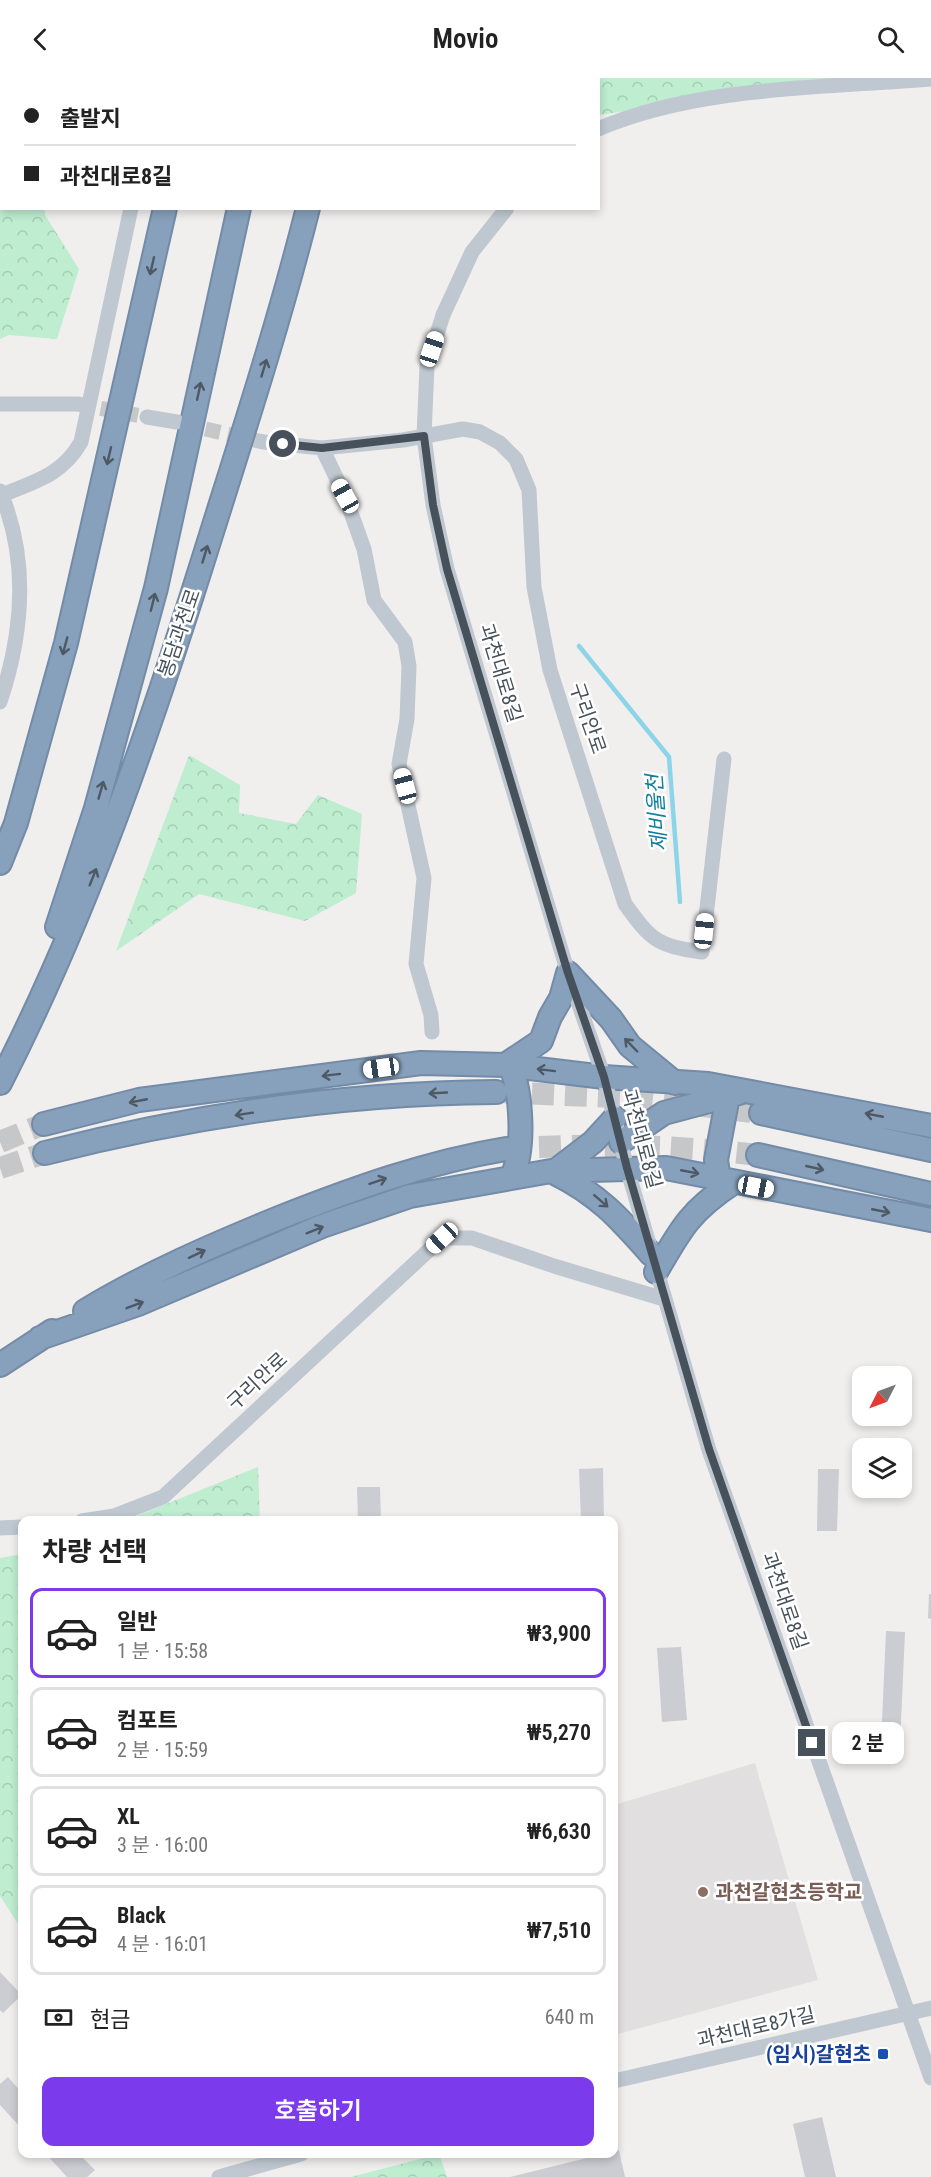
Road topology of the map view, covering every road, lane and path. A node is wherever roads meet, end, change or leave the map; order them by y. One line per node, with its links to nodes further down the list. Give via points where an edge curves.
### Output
1 (931, 79): 2 (street, via 704,98 653,109)
2 (600, 128)
3 (131, 210): 15 (street, via 81,442 71,459 55,472)
4 (165, 210): 18 (highway, one-way to 18, via 66,643 16,823)
5 (239, 210): 21 (highway, 봉담과천로, one-way to 5, via 134,677)
6 (307, 210): 21 (highway, 봉담과천로, one-way to 6, via 93,877 169,665 282,308)
7 (505, 210): 12 (street, 과천대로8길, via 472,252 443,315 427,366)
8 (0, 404): 9 (street)
9 (78, 404)
10 (147, 417): 11 (street)
11 (177, 422)
12 (424, 436): 14 (street, 구리안로); 17 (street, 구리안로, via 463,429 480,432 500,442 516,459 529,490 534,587 550,670 626,904 647,934 670,948 702,952); 19 (street, 과천대로8길, via 447,569)
13 (263, 442): 14 (street, 구리안로)
14 (322, 448): 20 (street, via 360,538 374,600 405,642 409,666 407,719 399,764 424,878 416,964)
15 (1, 493): 16 (street, via 19,562 21,605 14,661)
16 (0, 702)
17 (724, 759)
18 (0, 863)
19 (568, 973): 22 (highway, via 541,1041); 23 (street, 과천대로8길); 25 (highway, one-way to 19, via 630,1046)
20 (432, 1032)
21 (19, 1046): 24 (highway, 봉담과천로)
22 (508, 1065): 23 (highway, one-way to 22); 30 (highway, one-way to 30, via 421,1063 139,1100); 39 (highway, via 518,1083 520,1161)
23 (604, 1077): 25 (highway); 29 (street, 과천대로8길)
24 (0, 1083)
25 (675, 1083): 27 (highway, via 708,1084)
26 (496, 1092): 35 (highway, one-way to 35, via 394,1096 264,1111)
27 (739, 1093): 31 (highway, one-way to 27); 32 (highway, via 664,1113); 40 (highway, via 716,1160)
28 (761, 1113): 34 (highway)
29 (615, 1118): 32 (street, 과천대로8길); 38 (highway, via 593,1142)
30 (44, 1124)
31 (931, 1126)
32 (621, 1142): 37 (street, 과천대로8길)
33 (506, 1149): 45 (highway, one-way to 33, via 98,1303 238,1235 406,1171)
34 (931, 1150)
35 (45, 1153)
36 (758, 1155): 41 (highway, one-way to 41)
37 (627, 1168): 38 (highway); 40 (highway, one-way to 40, via 666,1168); 43 (street, 과천대로8길)
38 (553, 1171): 39 (highway); 43 (highway, one-way to 43, via 586,1188 612,1211)
39 (512, 1176): 45 (highway, one-way to 39, via 138,1304 322,1226 410,1196)
40 (726, 1180): 42 (highway, one-way to 42); 43 (highway, via 682,1226)
41 (931, 1194)
42 (931, 1220)
43 (654, 1263): 44 (street, 과천대로8길)
44 (664, 1299): 47 (street, 구리안로, via 472,1238 442,1238 163,1497); 51 (street, 과천대로8길, via 709,1449)
45 (40, 1338): 46 (highway)
46 (0, 1365)
47 (114, 1516)
48 (18, 1527): 49 (street)
49 (0, 1528)
50 (931, 2008): 51 (street, 과천대로8가길)
51 (908, 2014): 52 (street, 과천대로8길); 53 (street, 과천대로8가길)
52 (931, 2078)
53 (618, 2080)
54 (287, 2158): 55 (street)
55 (219, 2177)

